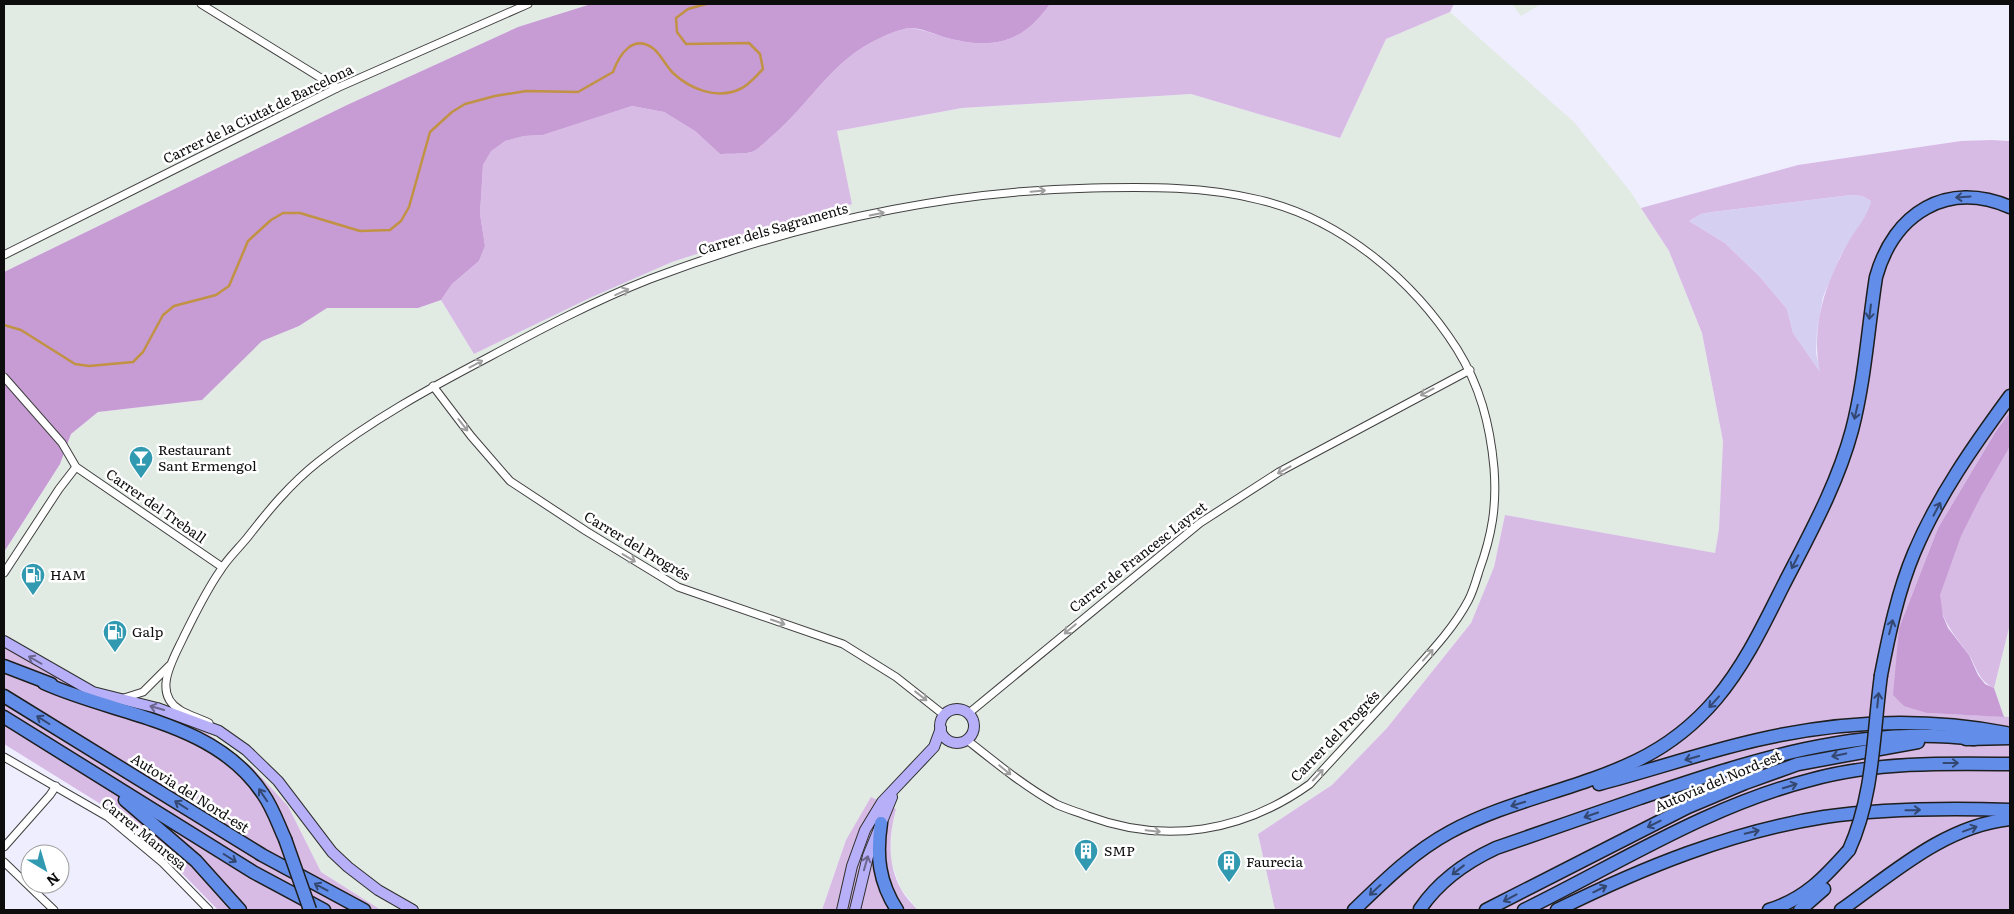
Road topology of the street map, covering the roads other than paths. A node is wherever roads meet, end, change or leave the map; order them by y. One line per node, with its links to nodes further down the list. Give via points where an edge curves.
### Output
1 (201, 4): 3 (street)
2 (528, 4): 3 (street, Carrer de la Ciutat de Barcelona)
3 (337, 88): 5 (street, Carrer de la Ciutat de Barcelona)
4 (2010, 207): 36 (highway, one-way to 36, via 1981,198 1952,198 1922,210 1892,238 1880,260 1876,277 1862,383 1848,444 1815,523 1754,642 1720,695 1678,735 1633,762)
5 (4, 255)
6 (1470, 370): 8 (street, Carrer dels Sagraments, one-way to 6, via 558,321 639,284 748,246 851,219 966,197 1136,187 1211,190 1264,200 1303,215 1351,240 1402,281 1440,323); 20 (street, Carrer de Francesc Layret, one-way to 20, via 1279,472 1200,524); 28 (street, Carrer del Progrés, one-way to 6, via 1019,781 1058,805 1107,823 1156,832 1204,830 1248,819 1285,802 1310,784 1440,642 1470,599 1490,542 1496,498 1492,443 1480,392)
7 (4, 377): 10 (street, Carrer del Treball, via 62,443)
8 (433, 386): 11 (street, Carrer dels Sagraments, via 369,425 315,464 269,508); 21 (street, Carrer del Progrés, one-way to 21, via 510,480 586,531 678,587 843,644 896,677)
9 (2010, 396): 41 (highway, one-way to 9, bridge, via 1860,825 1868,790 1881,675 1898,600 1914,552 1972,448)
10 (76, 467): 11 (street, Carrer del Treball); 12 (street)
11 (222, 567): 15 (street, Carrer dels Sagraments, via 191,620)
12 (4, 573)
13 (4, 641): 17 (street, one-way to 13)
14 (4, 666): 16 (highway)
15 (170, 666): 19 (street, via 143,692); 24 (street, via 165,694 169,702)
16 (44, 682): 17 (highway); 48 (highway, one-way to 16, bridge, via 263,793 235,764 216,749 167,725 64,692)
17 (93, 692): 19 (street)
18 (4, 696): 50 (highway, Autovia del Nord-est, one-way to 18, via 262,855)
19 (123, 698): 24 (street, one-way to 19)
20 (969, 713): 21 (street, via 953,709); 28 (street, via 974,727)
21 (944, 715): 23 (street)
22 (4, 717): 33 (highway)
23 (941, 728): 29 (street); 30 (street)
24 (219, 731): 51 (street, via 246,750 278,780 332,852 348,867 378,890)
25 (2010, 734): 36 (highway, one-way to 36, via 1969,726 1908,722 1821,728 1756,740 1646,772)
26 (2010, 738): 27 (highway, Autovia del Nord-est)
27 (1974, 739): 44 (highway, one-way to 44, via 1921,734 1865,739 1811,747 1740,766 1488,852 1455,872); 57 (highway, Autovia del Nord-est, one-way to 57, via 1887,746 1798,764 1772,773 1688,807)
28 (967, 740): 29 (street, via 959,743)
29 (950, 741): 30 (street)
30 (934, 746): 35 (street)
31 (4, 756): 34 (street, Carrer Manresa)
32 (2010, 764): 58 (highway, Autovia del Nord-est, one-way to 32, via 1695,822 1803,782 1845,772 1914,764)
33 (99, 776): 47 (highway, via 196,861); 49 (highway, one-way to 49, via 253,872)
34 (56, 786): 40 (street); 46 (street, Carrer Manresa, via 108,817 163,863)
35 (896, 789): 39 (street); 43 (street, via 882,802 865,830)
36 (1565, 790): 56 (highway, one-way to 56, via 1493,812 1447,833 1398,870)
37 (2010, 810): 59 (highway, one-way to 37, via 1616,881 1746,834 1824,817 1891,810)
38 (2010, 819): 62 (highway, one-way to 38, via 1920,854 1950,837 1971,827)
39 (881, 823): 54 (street, one-way to 39, via 868,856); 55 (highway, via 878,859 881,879)
40 (4, 847)
41 (1849, 850): 60 (highway, via 1806,894); 61 (highway, via 1841,868)
42 (4, 862): 45 (street)
43 (844, 897): 52 (street); 53 (street)
44 (1420, 909)
45 (54, 910)
46 (209, 910)
47 (240, 910)
48 (310, 910)
49 (324, 910)
50 (364, 910)
51 (413, 910)
52 (837, 910)
53 (842, 910)
54 (855, 910)
55 (897, 910)
56 (1354, 910)
57 (1486, 910)
58 (1524, 910)
59 (1556, 910)
60 (1769, 910)
61 (1800, 910)
62 (1841, 910)

